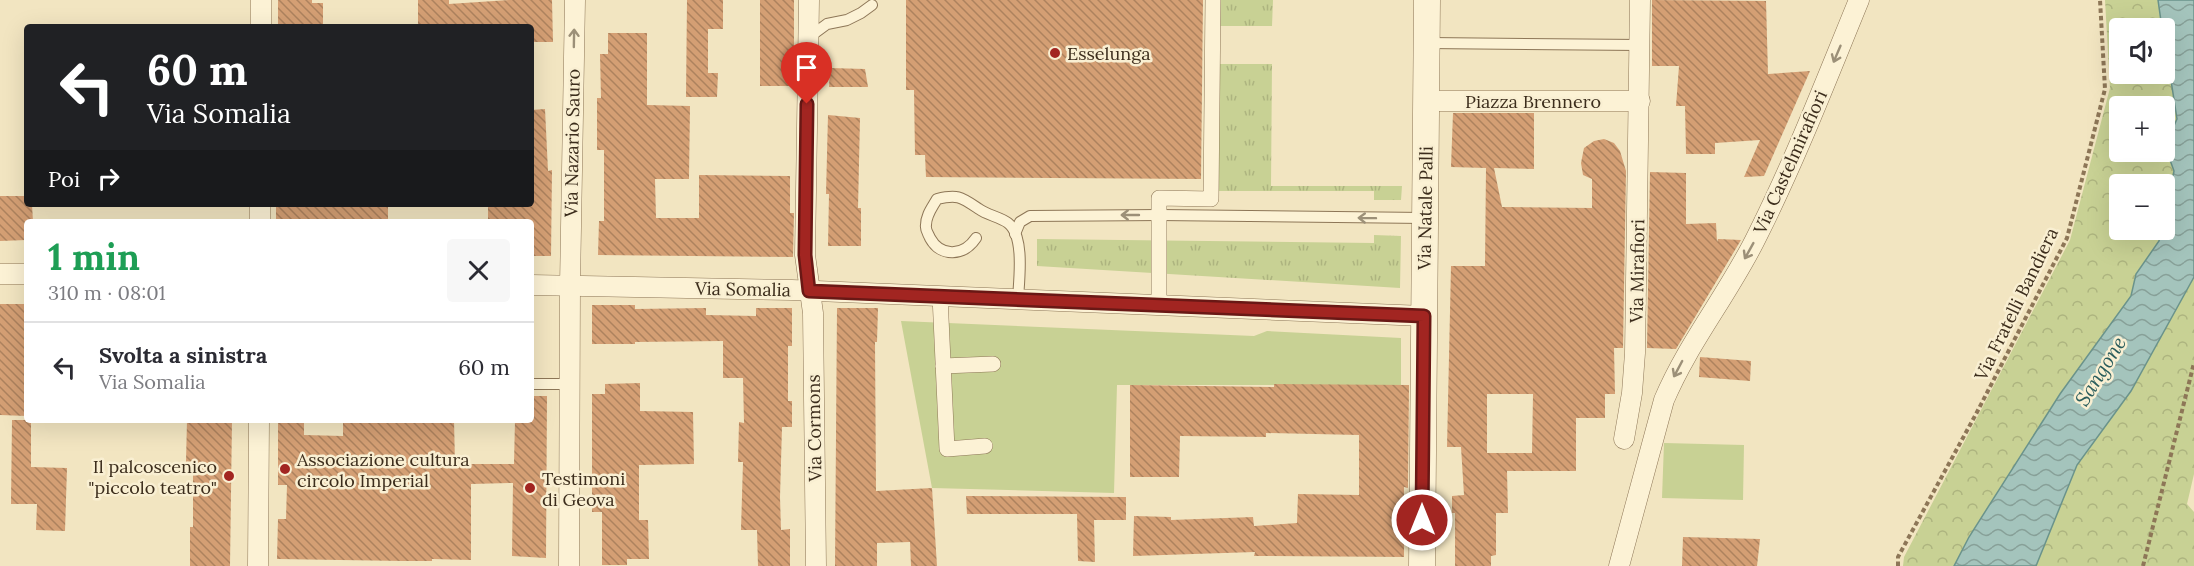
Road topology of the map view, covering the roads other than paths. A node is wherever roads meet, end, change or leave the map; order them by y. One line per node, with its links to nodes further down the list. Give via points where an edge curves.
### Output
1 (261, 0): 9 (street)
2 (575, 0): 22 (street, Via Nazario Sauro, one-way to 2)
3 (808, 0): 10 (street, Via Cormons)
4 (1213, 0): 15 (street, via 1211,199 1160,198)
5 (1427, 0): 11 (street)
6 (1640, 0): 12 (street)
7 (1859, 0): 39 (street, Via Castelmirafiori, one-way to 39, via 1758,235 1674,375)
8 (872, 5): 10 (lane, via 847,20 827,24)
9 (261, 24)
10 (808, 39): 23 (street, Via Cormons, via 805,255)
11 (1427, 43): 12 (lane); 13 (street)
12 (1640, 45): 14 (street)
13 (1427, 101): 14 (street, Piazza Brennero); 16 (street, Via Natale Palli)
14 (1640, 101): 33 (street, Via Mirafiori, via 1635,353)
15 (1160, 215): 16 (lane, one-way to 15); 17 (lane, one-way to 17, via 1030,216 1020,222); 26 (street)
16 (1425, 218): 27 (street, Via Natale Palli)
17 (1016, 234): 18 (lane, via 1008,223 991,217 967,200 953,195 937,199 925,228 933,243 946,252 960,252 970,248); 25 (lane, via 1020,260)
18 (976, 238)
19 (0, 273): 20 (street)
20 (24, 274)
21 (534, 285): 22 (street, Via Somalia)
22 (570, 285): 23 (street, Via Somalia); 31 (street, Via Nazario Sauro)
23 (809, 291): 24 (street, Via Somalia); 37 (street, Via Cormons, via 813,313)
24 (940, 296): 25 (street, Via Somalia); 29 (street)
25 (1018, 299): 26 (street, Via Somalia)
26 (1159, 305): 27 (street, Via Somalia)
27 (1424, 316): 38 (street)
28 (993, 364): 29 (street)
29 (944, 366): 34 (street, via 947,449)
30 (534, 384): 31 (lane)
31 (569, 384): 36 (street, Via Nazario Sauro)
32 (259, 423): 35 (street)
33 (1624, 439)
34 (985, 447)
35 (258, 566)
36 (569, 566)
37 (816, 566)
38 (1422, 566)
39 (1619, 566)

